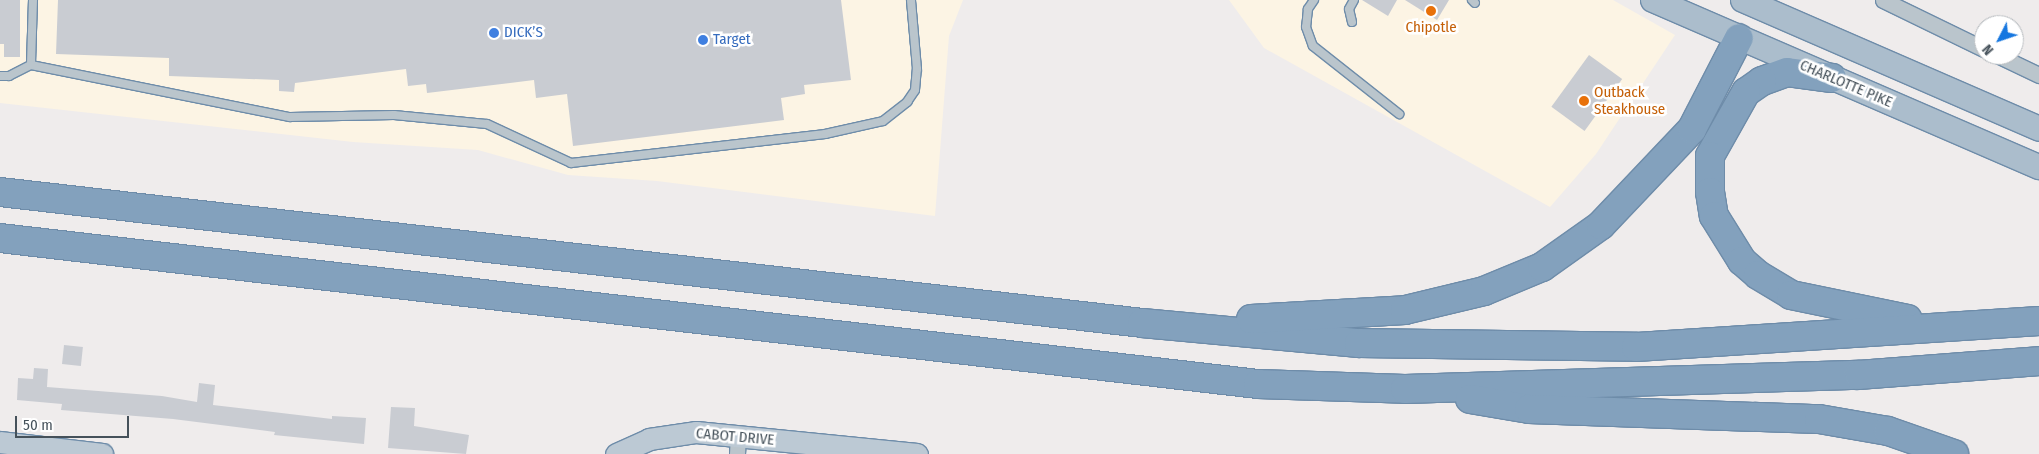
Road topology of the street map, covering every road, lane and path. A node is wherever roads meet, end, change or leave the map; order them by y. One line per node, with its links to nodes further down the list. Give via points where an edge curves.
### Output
1 (33, 0): 12 (lane)
2 (911, 0): 12 (lane, via 917,69 915,90 907,102 883,121 825,134 571,163 487,124 394,115 290,117)
3 (1314, 0): 17 (lane, via 1308,9 1306,27 1313,46)
4 (1354, 0): 9 (lane, via 1349,9)
5 (1653, 0): 10 (main road, CHARLOTTE PIKE)
6 (1883, 0): 8 (street)
7 (1754, 2): 10 (main road); 18 (main road)
8 (1900, 4): 11 (street)
9 (1352, 22)
10 (1739, 38): 16 (main road, CHARLOTTE PIKE); 23 (highway, via 1692,129 1601,226 1542,268 1484,291 1405,310)
11 (1974, 43)
12 (31, 65): 15 (lane, via 9,76)
13 (2018, 65): 14 (street)
14 (2039, 75)
15 (0, 76)
16 (1832, 78): 19 (main road, CHARLOTTE PIKE); 24 (highway, via 1787,72 1762,81 1746,92 1710,156 1714,216 1742,261 1791,295)
17 (1398, 114)
18 (2039, 130)
19 (2039, 167)
20 (0, 192): 23 (highway)
21 (0, 238): 26 (highway, via 1258,384)
22 (2039, 321): 24 (highway)
23 (1142, 323): 24 (highway, via 1359,343 1636,347)
24 (1953, 327)
25 (2039, 361): 26 (highway, via 1859,375)
26 (1405, 389): 32 (highway, via 1528,409 1819,419 1888,431)
27 (0, 442): 29 (street)
28 (738, 445): 30 (street, CABOT DRIVE, via 696,432 649,439); 31 (street, CABOT DRIVE)
29 (102, 454)
30 (616, 454)
31 (917, 454)
32 (1954, 454)

